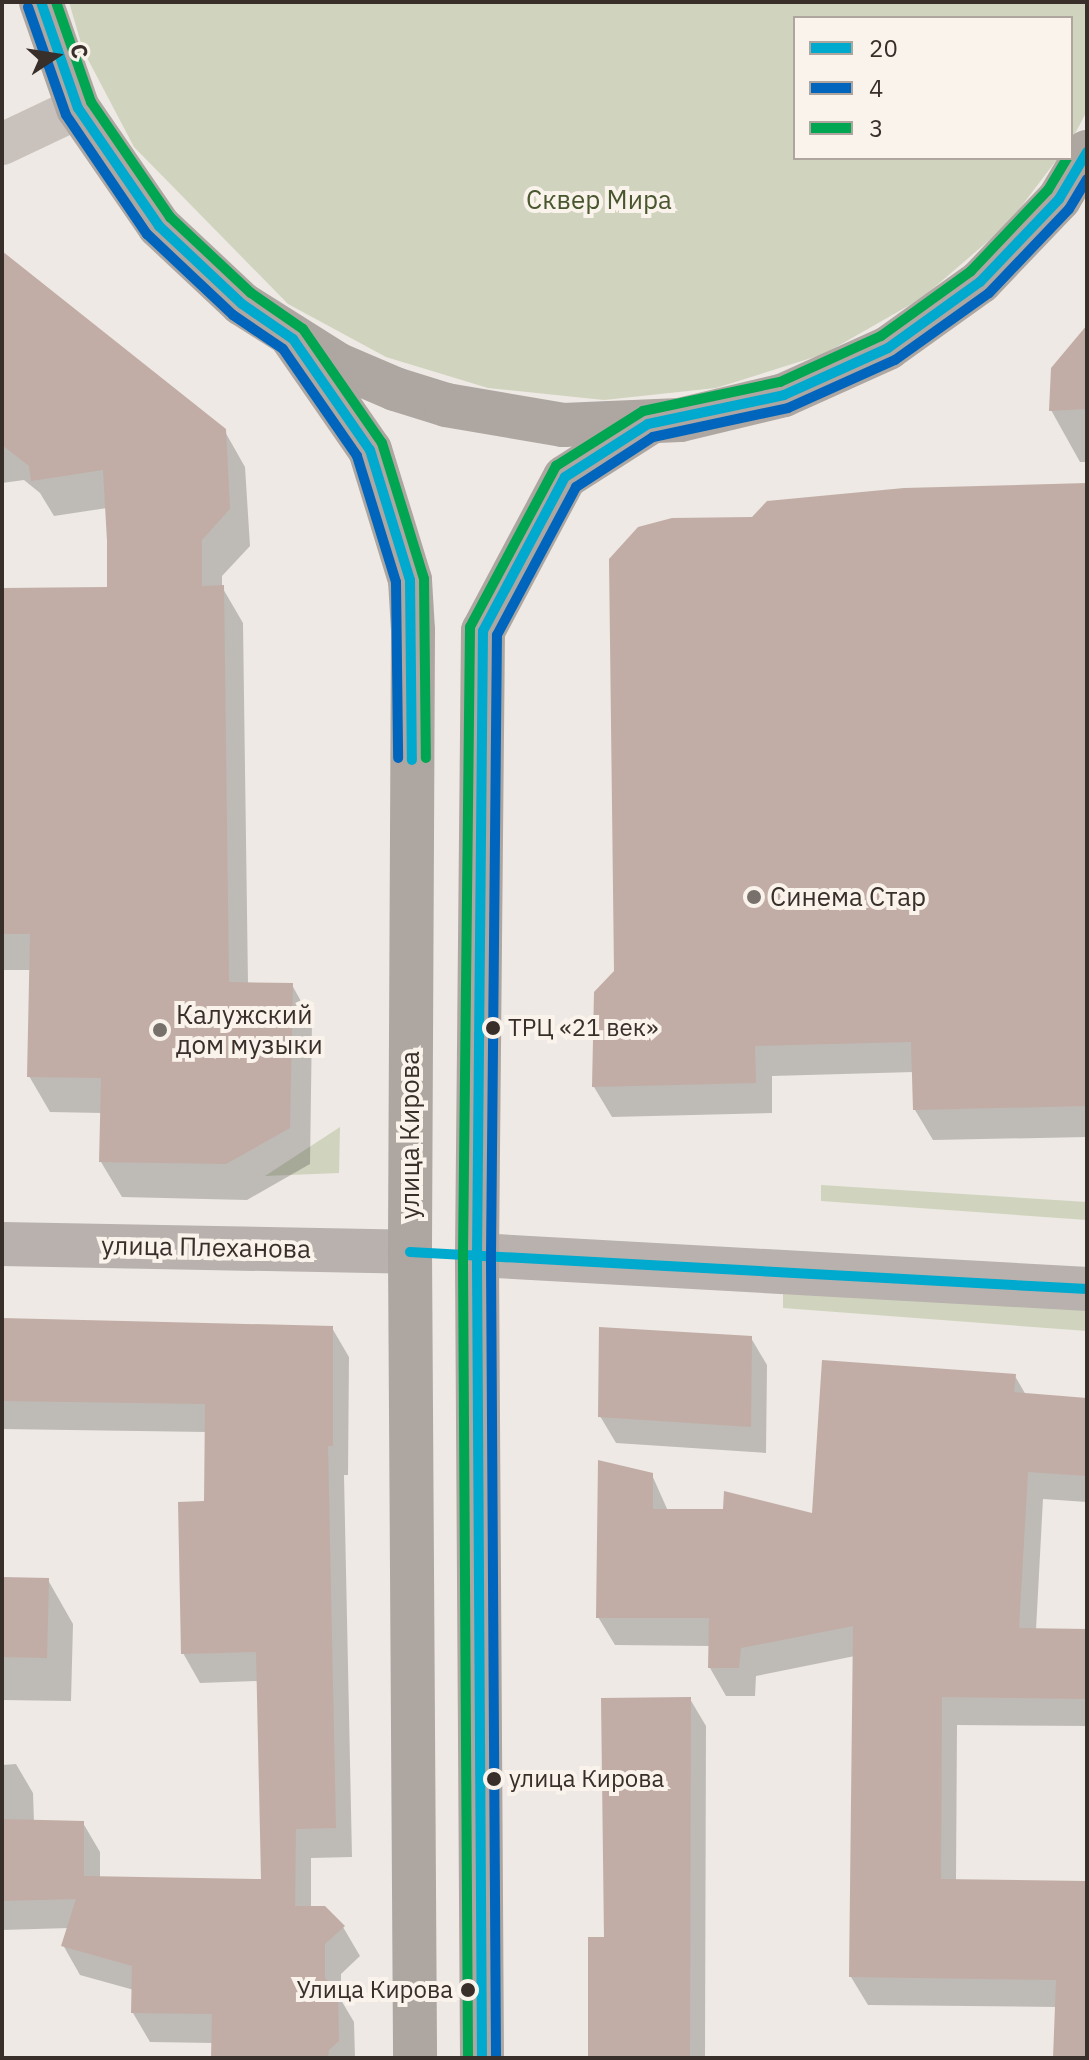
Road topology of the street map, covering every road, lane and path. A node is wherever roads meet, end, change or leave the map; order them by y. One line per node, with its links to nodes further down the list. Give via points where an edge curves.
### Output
1 (41, 2): 2 (main road)
2 (78, 108): 3 (street); 5 (main road, via 159,226 242,304)
3 (2, 144)
4 (1087, 152): 6 (main road, via 1059,199 980,282 888,348 784,395)
5 (293, 339): 6 (main road, via 339,365 446,405 563,425); 8 (main road, улица Кирова, via 370,450 410,580)
6 (648, 424): 9 (main road, via 565,477 483,631)
7 (2, 1244): 8 (main road, улица Плеханова)
8 (410, 1252): 9 (main road); 11 (main road, улица Кирова)
9 (477, 1255): 10 (main road); 12 (main road)
10 (1087, 1289)
11 (415, 2058)
12 (482, 2058)

